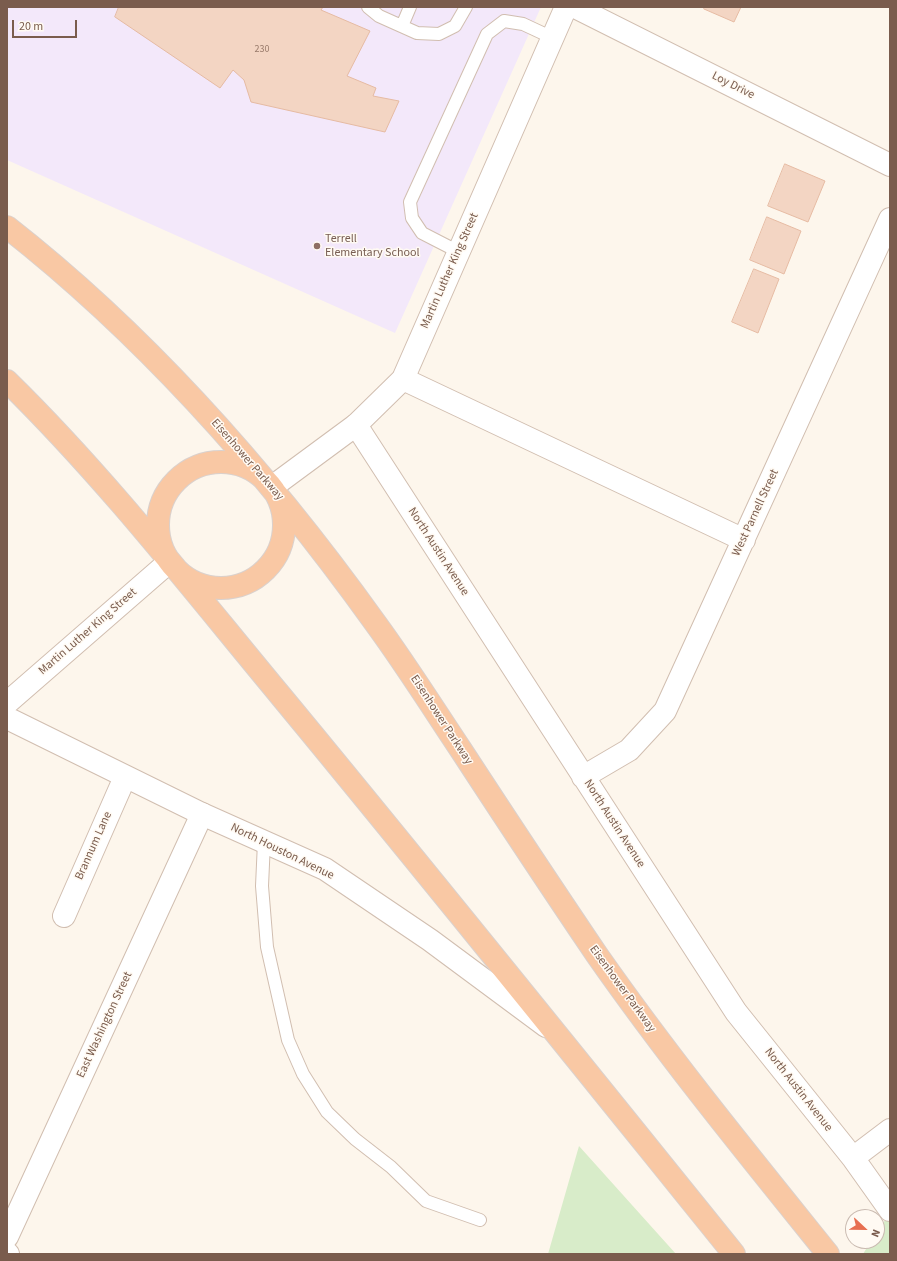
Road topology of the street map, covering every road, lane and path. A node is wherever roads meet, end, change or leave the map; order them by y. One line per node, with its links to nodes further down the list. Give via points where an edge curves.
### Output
1 (368, 7): 6 (lane, via 379,16)
2 (410, 7): 6 (lane)
3 (466, 7): 6 (lane, via 455,26 439,34 417,33)
4 (566, 7): 7 (street, Martin Luther King Street)
5 (576, 7): 8 (street, Loy Drive)
6 (402, 26)
7 (553, 38): 11 (street, Martin Luther King Street); 11 (lane, via 523,24 504,21 487,34 410,202 412,218 422,233)
8 (890, 165)
9 (890, 219): 16 (street, West Parnell Street)
10 (7, 227): 15 (highway, Eisenhower Parkway, via 83,290 177,380)
11 (459, 252): 12 (street, Martin Luther King Street)
12 (403, 379): 14 (street, Martin Luther King Street); 16 (street)
13 (7, 381): 17 (highway, via 67,441)
14 (356, 426): 15 (street, Martin Luther King Street); 21 (street, North Austin Avenue)
15 (272, 487): 17 (highway, via 256,472 236,463 215,462 193,467 176,480 163,499 157,520 160,542); 17 (highway, via 281,505 284,525 281,544 272,562 258,576 240,585 220,588 200,585 183,576); 32 (highway, Eisenhower Parkway, via 376,624 599,957 663,1046)
16 (744, 540): 21 (street, West Parnell Street, via 664,711 628,750)
17 (169, 562): 18 (street, Martin Luther King Street); 25 (highway, via 403,844)
18 (7, 703)
19 (7, 718): 20 (street, North Houston Avenue)
20 (125, 777): 22 (street, North Houston Avenue); 24 (street, Brannum Lane)
21 (584, 777): 27 (street, North Austin Avenue, via 736,1012)
22 (202, 814): 23 (street, North Houston Avenue); 30 (street, East Washington Street)
23 (264, 842): 25 (street, North Houston Avenue, via 325,869 430,940); 29 (lane, via 262,886 267,947 288,1040 303,1074 327,1112 426,1201)
24 (64, 916)
25 (555, 1033): 31 (highway)
26 (890, 1130): 27 (street)
27 (852, 1158): 28 (street, North Austin Avenue)
28 (890, 1210)
29 (480, 1220)
30 (7, 1236)
31 (734, 1254)
32 (828, 1254)

